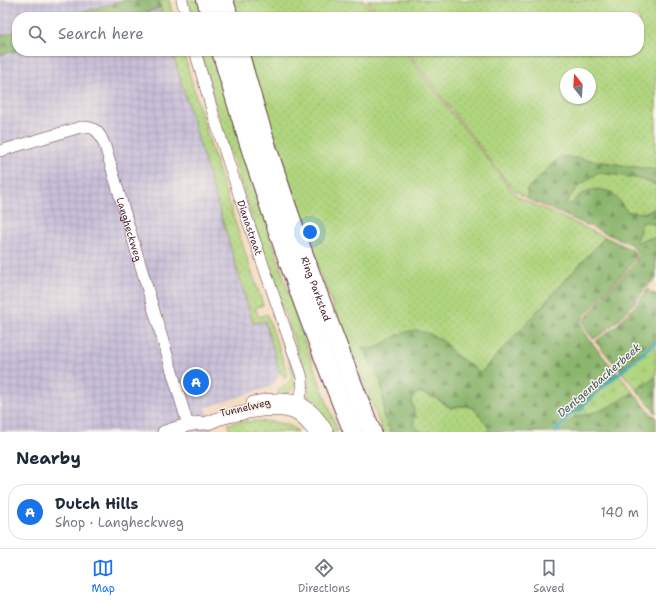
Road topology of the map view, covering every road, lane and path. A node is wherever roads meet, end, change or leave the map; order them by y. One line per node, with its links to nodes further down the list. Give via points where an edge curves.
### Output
1 (182, 0): 4 (street)
2 (206, 0): 5 (highway)
3 (224, 0): 6 (highway)
4 (185, 12)
5 (210, 12)
6 (228, 12)
7 (197, 56): 11 (street, Dianastraat, via 242,204 303,381)
8 (222, 56): 13 (highway, Ring Parkstad, via 279,238)
9 (240, 56): 17 (highway, Ring Parkstad, via 284,197 326,316)
10 (0, 151): 12 (street, Langheckweg, via 81,127 93,128 98,133 105,146)
11 (296, 408): 12 (street, Tunnelweg, via 288,400 256,402 204,417); 15 (street); 16 (street, via 308,410 317,417)
12 (191, 424): 14 (street, Tunnelweg)
13 (352, 430)
14 (164, 432)
15 (315, 432)
16 (326, 432)
17 (372, 432)

